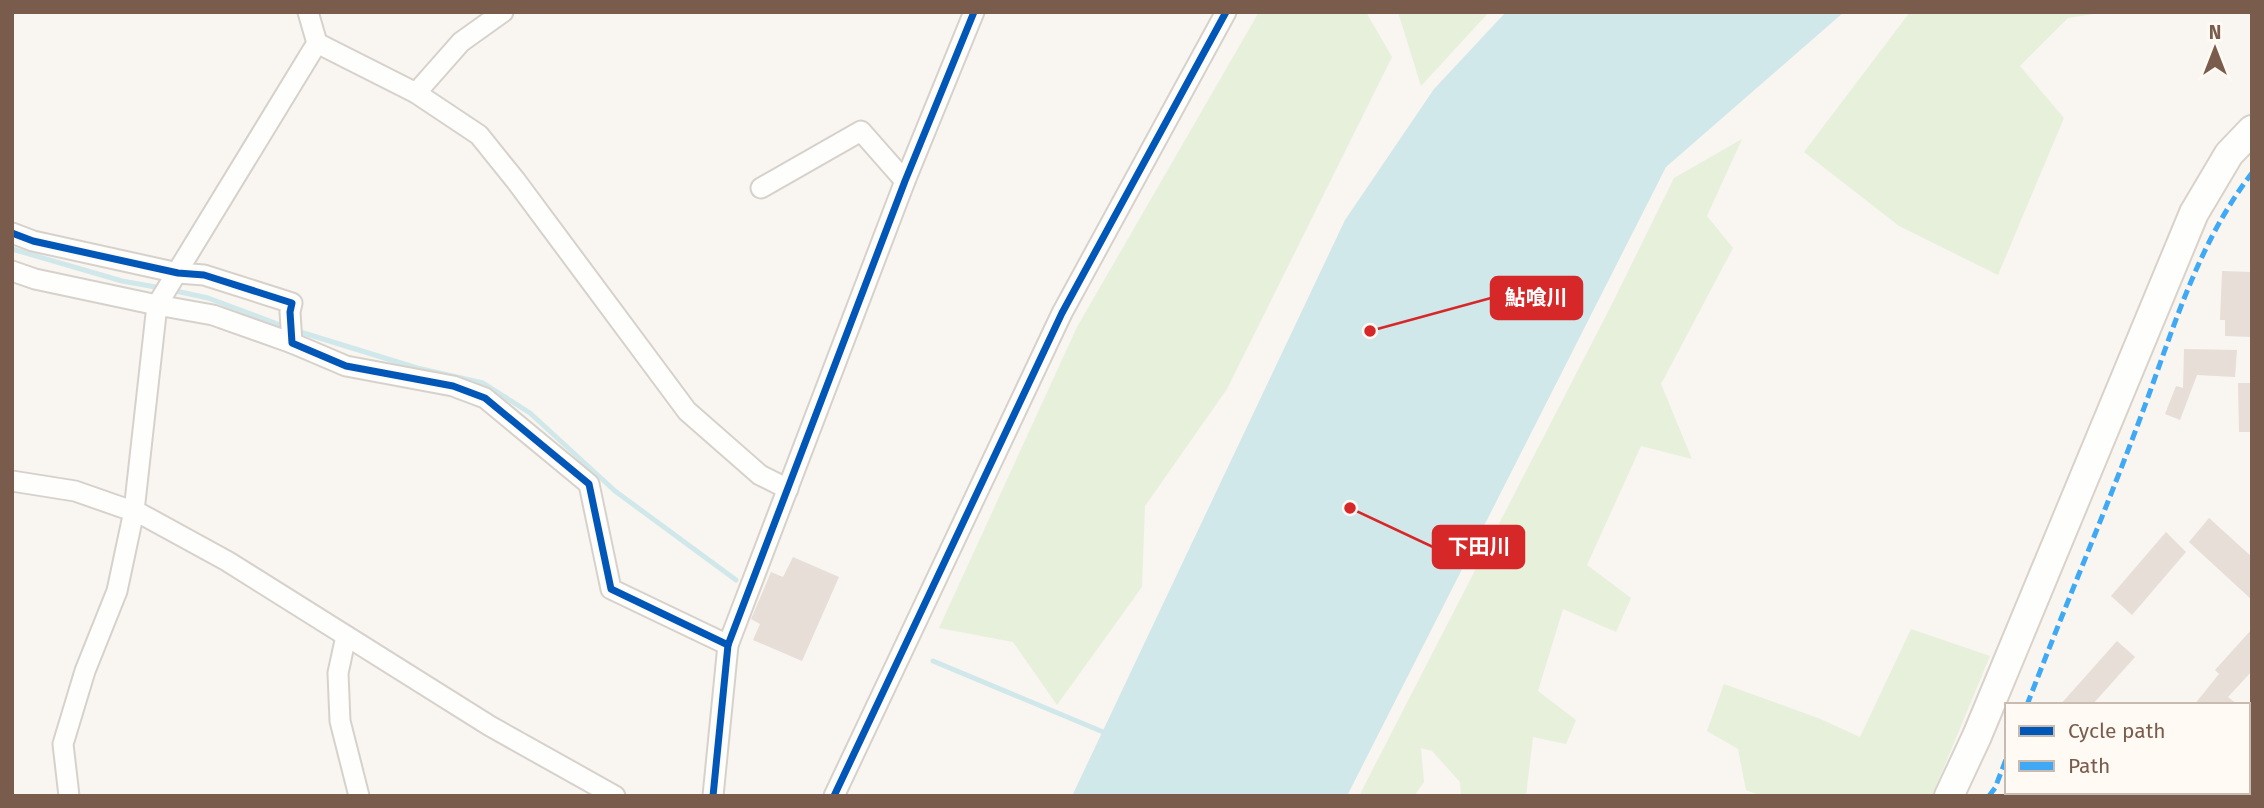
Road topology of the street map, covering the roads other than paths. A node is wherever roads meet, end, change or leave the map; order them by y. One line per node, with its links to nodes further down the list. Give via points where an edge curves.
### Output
1 (308, 12): 5 (street)
2 (503, 12): 6 (street, via 461,42)
3 (974, 12): 8 (street)
4 (1226, 12): 20 (street, via 1062,313)
5 (317, 43): 6 (street); 12 (street)
6 (416, 93): 16 (street, via 479,135 687,411 760,475)
7 (2252, 130): 27 (street, via 2229,154 2194,213)
8 (905, 181): 9 (street, via 861,131); 16 (street)
9 (761, 188)
10 (12, 233): 12 (street)
11 (12, 271): 13 (street)
12 (175, 276): 13 (street); 14 (street, via 204,275 292,303)
13 (159, 303): 14 (street); 17 (street)
14 (291, 341): 19 (street, via 346,366 453,386 485,398 590,484 611,589)
15 (12, 481): 17 (street, via 75,491)
16 (788, 489): 19 (street)
17 (134, 511): 18 (street, via 227,561); 21 (street, via 117,591 85,671 63,744)
18 (346, 636): 22 (street, via 338,673 340,721); 23 (street, via 490,726)
19 (728, 645): 24 (street)
20 (861, 736): 25 (street); 26 (street)
21 (69, 796)
22 (359, 796)
23 (615, 796)
24 (713, 796)
25 (819, 796)
26 (835, 796)
27 (1950, 796)

